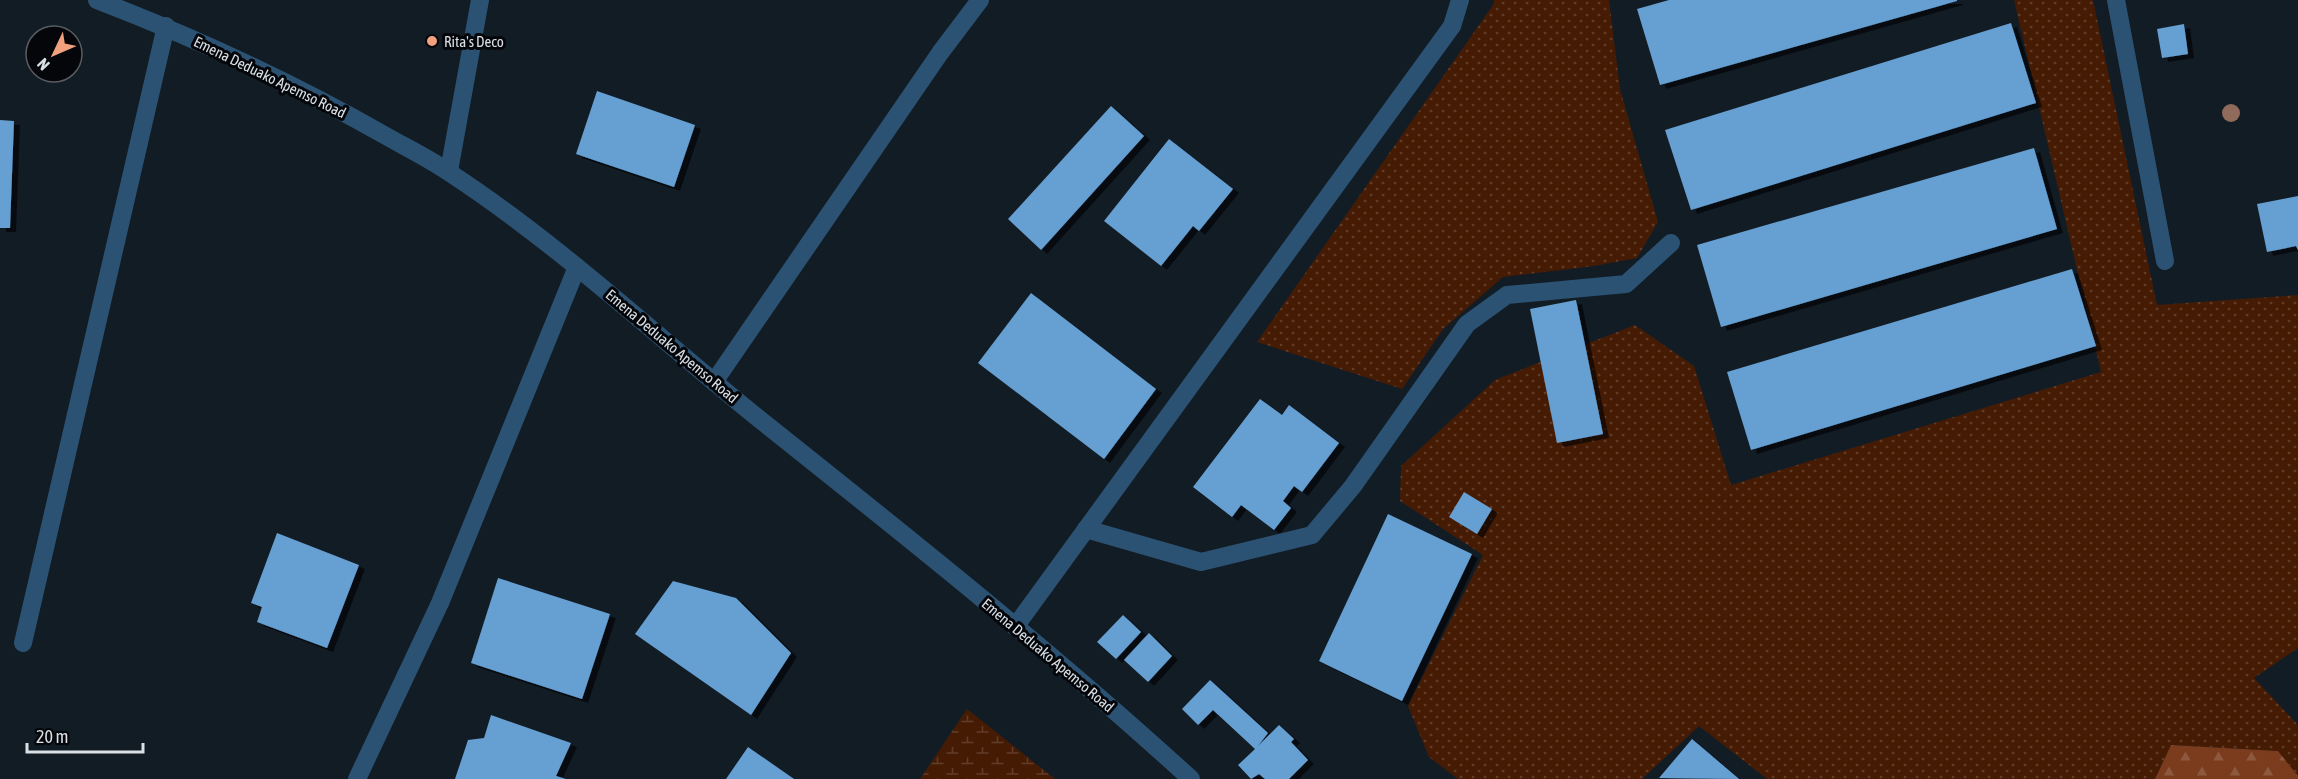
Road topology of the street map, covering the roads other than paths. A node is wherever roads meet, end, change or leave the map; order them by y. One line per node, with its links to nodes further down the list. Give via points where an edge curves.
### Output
1 (97, 0): 6 (street, Emena Deduako Apemso Road)
2 (480, 0): 7 (street)
3 (980, 0): 11 (street)
4 (1460, 0): 12 (street, via 1452,26)
5 (2116, 0): 9 (street)
6 (165, 26): 7 (street, Emena Deduako Apemso Road, via 323,100); 14 (street)
7 (448, 171): 10 (street, Emena Deduako Apemso Road)
8 (1671, 243): 12 (street, via 1626,284 1507,295 1467,324 1353,486 1312,535 1201,562)
9 (2165, 261)
10 (578, 267): 11 (street, Emena Deduako Apemso Road); 15 (street, via 441,603)
11 (714, 382): 13 (street, Emena Deduako Apemso Road)
12 (1086, 529): 13 (street)
13 (1015, 627): 16 (street, Emena Deduako Apemso Road)
14 (23, 643)
15 (357, 779)
16 (1191, 779)

